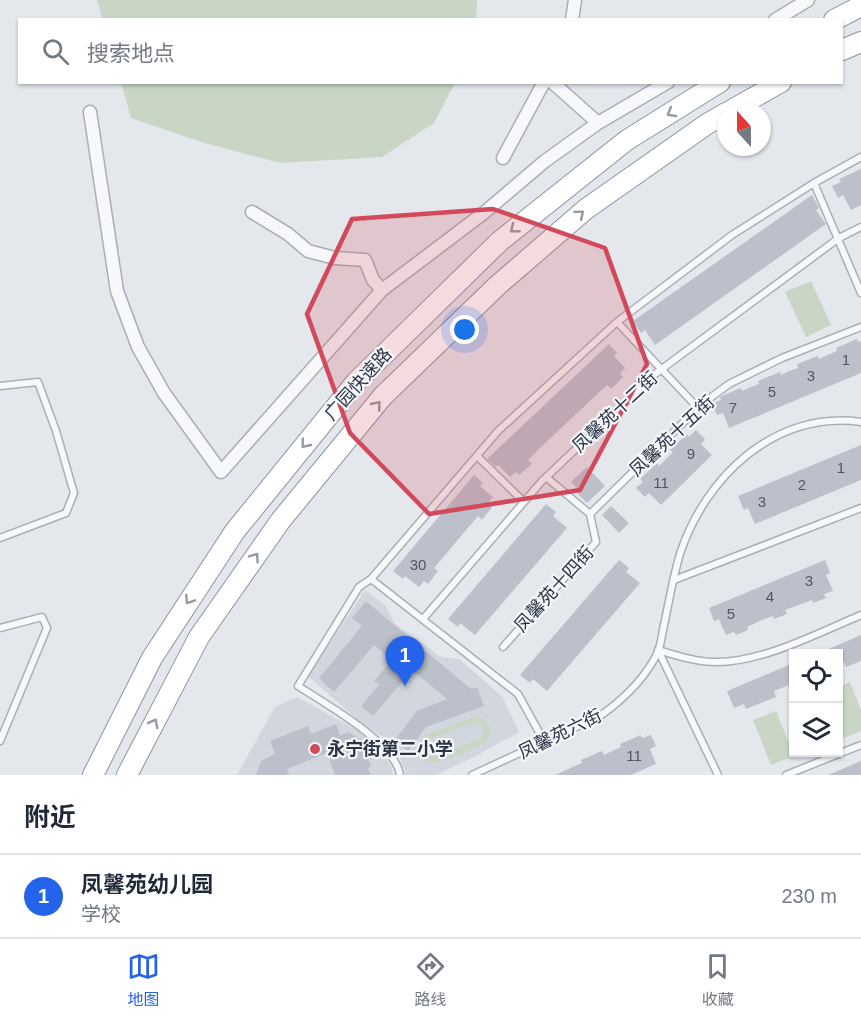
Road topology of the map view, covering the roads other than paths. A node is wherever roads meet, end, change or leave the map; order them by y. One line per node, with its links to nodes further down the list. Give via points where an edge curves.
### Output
1 (575, 0): 4 (street)
2 (808, 0): 5 (street)
3 (861, 7): 6 (highway)
4 (572, 18)
5 (778, 18)
6 (840, 18)
7 (861, 42): 8 (highway)
8 (843, 50)
9 (543, 84): 19 (street)
10 (554, 84): 17 (street)
11 (665, 84): 17 (street)
12 (717, 84): 48 (highway, 广园快速路, one-way to 48, via 627,140 500,241 356,382 235,531 152,658)
13 (777, 84): 14 (highway, 广园快速路)
14 (746, 102)
15 (90, 112): 24 (street, via 117,291 138,346 164,393 221,472)
16 (717, 118): 49 (highway, 广园快速路, one-way to 16, via 199,637 281,520 383,396 498,285 586,209)
17 (598, 123): 24 (street)
18 (861, 157): 20 (lane)
19 (503, 158)
20 (814, 183): 23 (lane); 26 (lane, via 732,235)
21 (252, 213): 24 (street, via 308,251 365,260)
22 (861, 227): 23 (lane, 凤馨苑十二街)
23 (839, 238): 25 (lane); 28 (lane, 凤馨苑十二街)
24 (382, 290)
25 (861, 293)
26 (617, 322): 28 (lane); 32 (lane, via 498,431)
27 (861, 327): 30 (lane, 凤馨苑十五街, via 729,384)
28 (661, 369): 30 (lane); 33 (lane, 凤馨苑十二街)
29 (0, 386): 37 (lane, via 38,382 74,493 66,513)
30 (698, 408): 36 (lane, 凤馨苑十五街)
31 (861, 422): 39 (lane, 凤馨苑六街, via 805,426 764,443 745,456 728,471 702,507 683,546)
32 (477, 456): 34 (lane); 38 (lane)
33 (546, 477): 34 (lane, 凤馨苑十二街); 36 (lane)
34 (524, 502): 41 (lane, 凤馨苑十二街)
35 (861, 508): 39 (lane)
36 (591, 514): 43 (lane, 凤馨苑十四街, via 596,542)
37 (0, 538)
38 (371, 579): 41 (lane); 50 (lane, via 359,587 298,686 375,737 399,768)
39 (674, 580): 44 (lane, 凤馨苑六街)
40 (861, 615): 44 (lane, via 742,660 705,661)
41 (423, 619): 46 (lane, via 519,694)
42 (0, 628): 45 (lane, via 42,617 46,628)
43 (503, 647)
44 (658, 650): 46 (lane, 凤馨苑六街, via 648,670 618,703); 52 (lane)
45 (0, 741)
46 (545, 743): 51 (lane, 凤馨苑六街)
47 (861, 745): 53 (lane)
48 (93, 775)
49 (126, 775)
50 (400, 775)
51 (472, 775)
52 (718, 775)
53 (786, 775)

